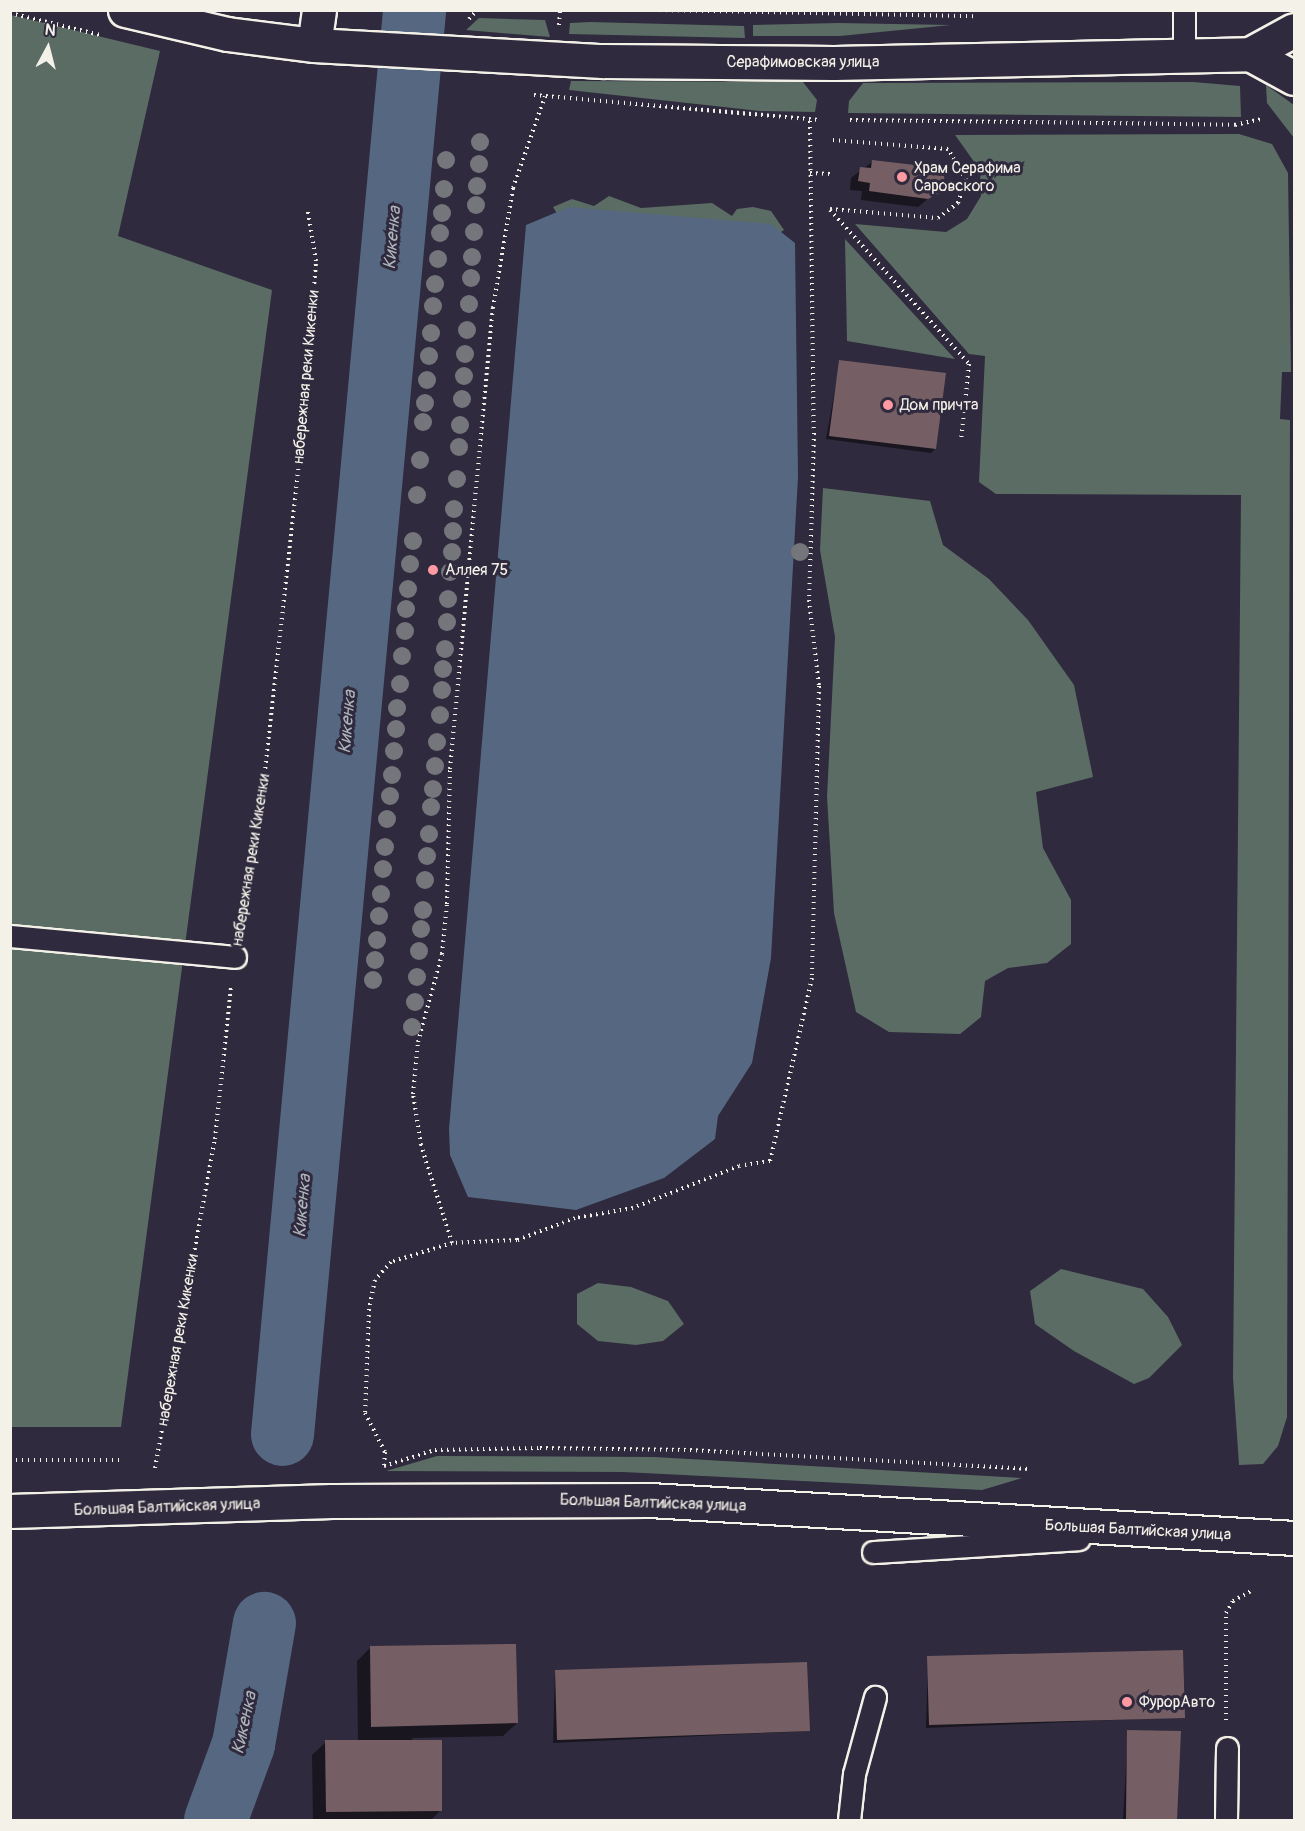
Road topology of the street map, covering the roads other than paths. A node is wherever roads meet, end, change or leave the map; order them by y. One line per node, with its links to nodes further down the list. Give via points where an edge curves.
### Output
1 (125, 10): 5 (street, via 227,34)
2 (319, 10): 5 (street)
3 (1184, 10): 7 (lane)
4 (1294, 30): 6 (street, Серафимовская улица)
5 (314, 45): 7 (street, Серафимовская улица, via 460,55 834,68)
6 (1250, 54): 7 (street, Серафимовская улица); 8 (street, Серафимовская улица)
7 (1184, 55)
8 (1294, 78)
9 (10, 936): 10 (lane)
10 (235, 957)
11 (10, 1511): 12 (street, Большая Балтийская улица, via 321,1502 649,1500)
12 (1174, 1532): 13 (street, Большая Балтийская улица); 14 (lane)
13 (1294, 1538)
14 (873, 1552)
15 (875, 1697): 17 (lane, via 854,1774)
16 (1227, 1740): 18 (lane)
17 (849, 1821)
18 (1226, 1821)

